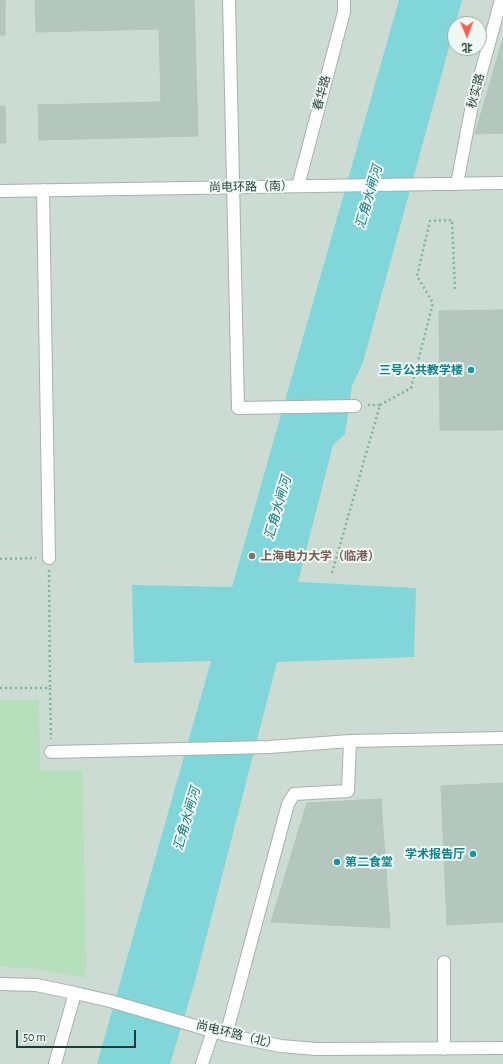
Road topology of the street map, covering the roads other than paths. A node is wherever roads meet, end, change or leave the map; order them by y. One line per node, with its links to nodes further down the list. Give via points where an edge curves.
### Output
1 (229, 0): 7 (street)
2 (344, 0): 6 (street, 春华路, via 344,12)
3 (501, 0): 5 (street, 秋实路, via 472,105)
4 (503, 183): 5 (street, 尚电环路（南）)
5 (456, 184): 6 (street, 尚电环路（南）)
6 (298, 186): 7 (street, 尚电环路（南）)
7 (232, 187): 8 (street, 尚电环路（南）); 10 (street, via 238,408)
8 (43, 190): 9 (street, 尚电环路（南）); 11 (street)
9 (0, 191)
10 (356, 406)
11 (49, 558)
12 (503, 738): 13 (street)
13 (350, 741): 14 (street, via 269,747); 19 (street, via 348,791 294,794 288,804)
14 (51, 752)
15 (444, 962): 21 (street)
16 (0, 984): 17 (street, 尚电环路（北）, via 36,985)
17 (75, 993): 18 (street, 尚电环路（北）); 22 (street)
18 (213, 1031): 19 (street, 尚电环路（北）); 23 (street)
19 (226, 1035): 21 (street, 尚电环路（北）, via 258,1043 316,1049)
20 (503, 1048): 21 (street, 尚电环路（北）)
21 (444, 1049)
22 (55, 1064)
23 (202, 1064)

